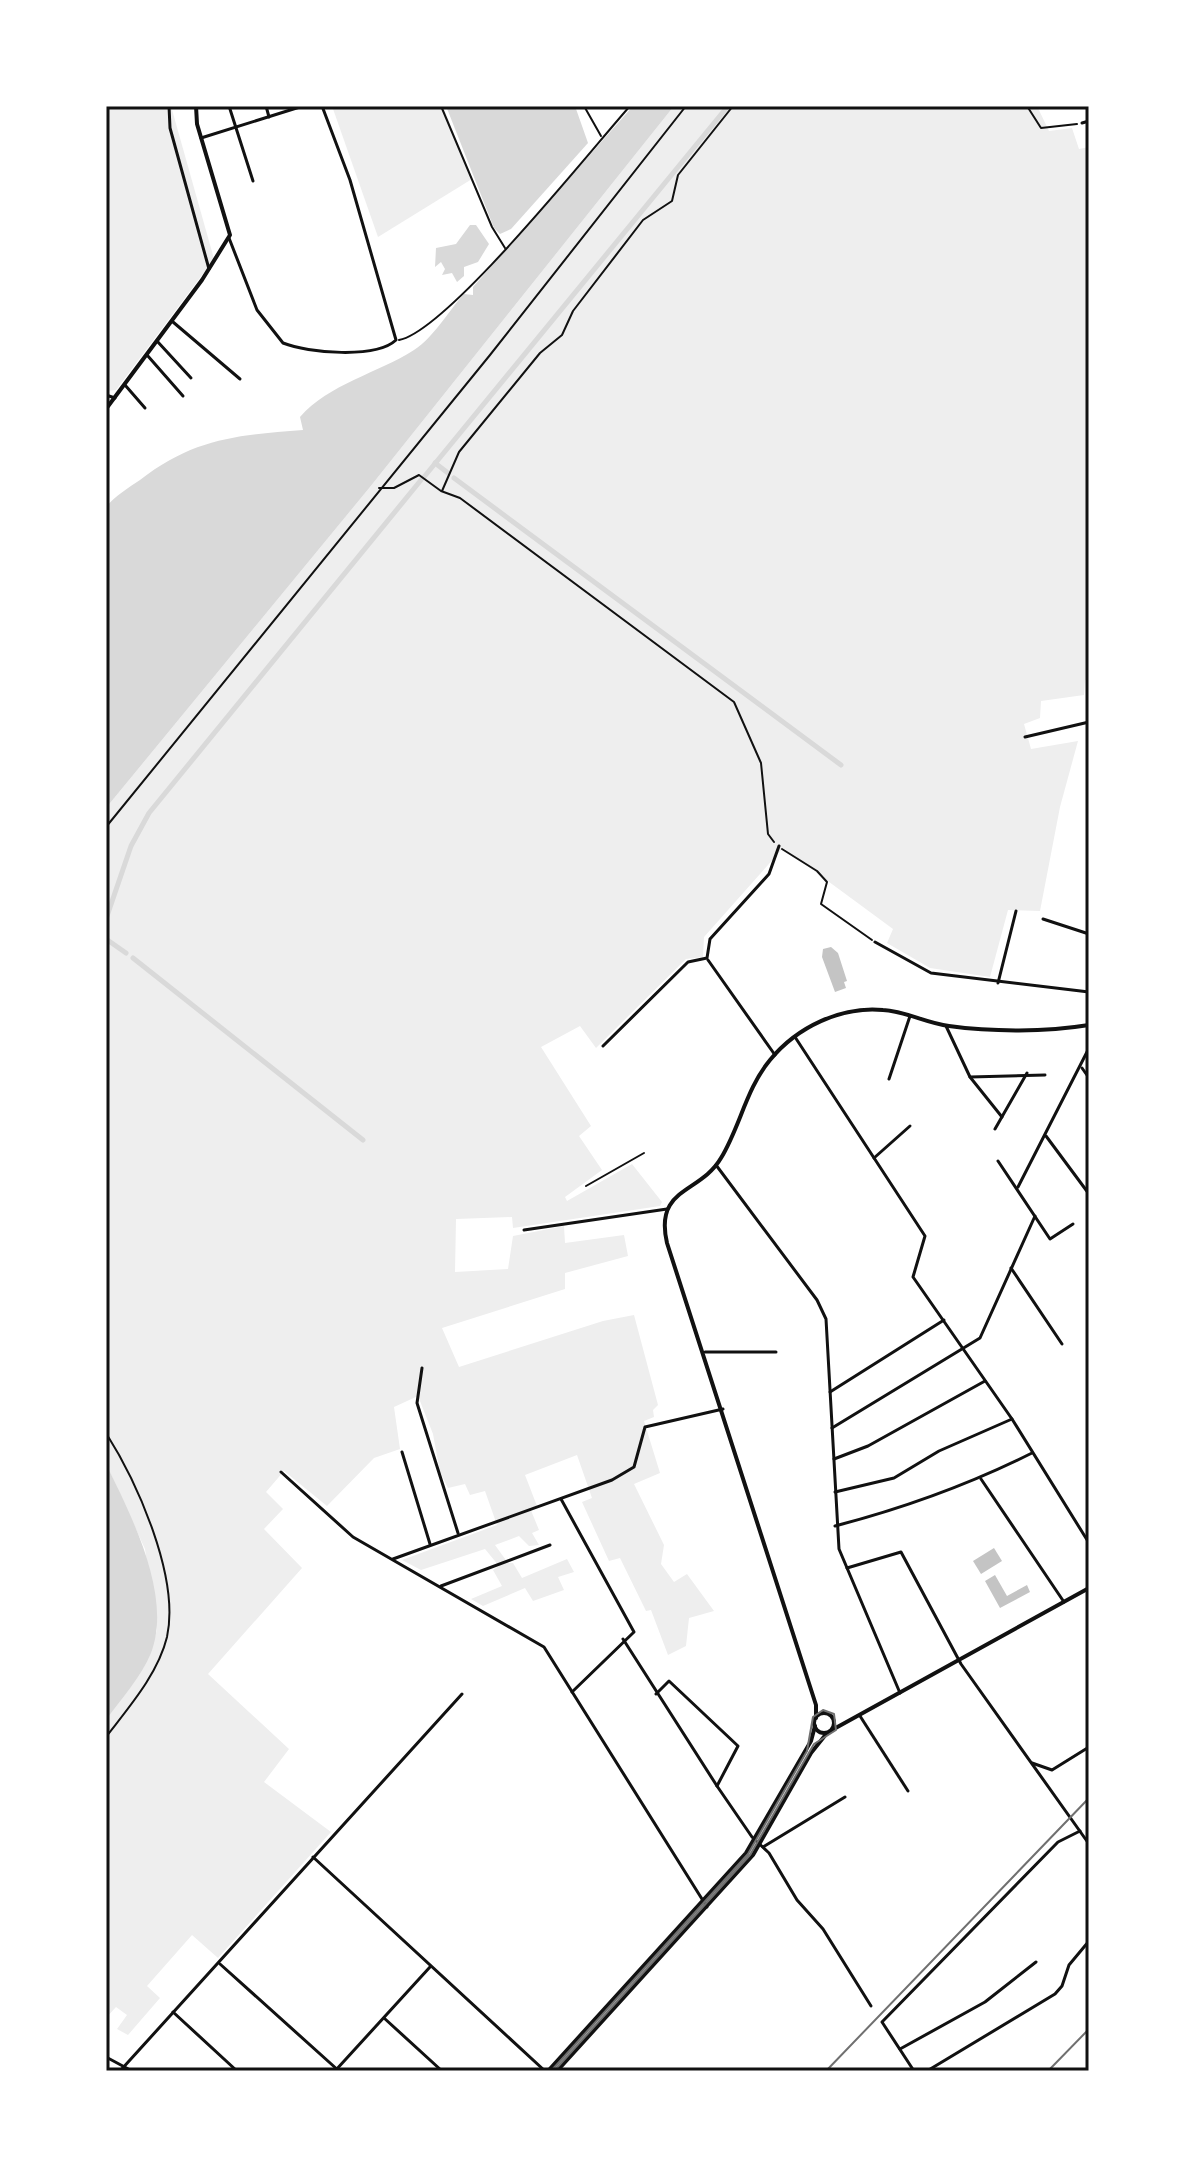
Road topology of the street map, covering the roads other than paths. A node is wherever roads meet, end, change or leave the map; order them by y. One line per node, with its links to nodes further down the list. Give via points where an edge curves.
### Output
1 (169, 106): 14 (street, via 170,128)
2 (196, 106): 11 (main road)
3 (229, 106): 10 (street)
4 (266, 106): 7 (street)
5 (303, 106): 7 (street)
6 (322, 106): 13 (street, via 350,180 396,340 358,352 283,343 262,318)
7 (269, 117): 10 (street)
8 (1089, 121): 9 (street)
9 (1082, 123)
10 (236, 127): 11 (street); 12 (street)
11 (201, 138): 13 (main road)
12 (253, 181)
13 (229, 238): 14 (main road)
14 (209, 270): 15 (main road)
15 (172, 320): 16 (main road); 19 (street)
16 (157, 341): 17 (main road); 18 (street)
17 (147, 355): 20 (main road); 22 (street)
18 (191, 378)
19 (240, 379)
20 (125, 385): 23 (main road); 24 (street)
21 (106, 395): 23 (street)
22 (183, 396)
23 (115, 398): 25 (main road)
24 (145, 408)
25 (106, 409)
26 (1089, 722): 27 (street)
27 (1025, 737)
28 (779, 846): 33 (street, via 769,874 710,939)
29 (1016, 911): 34 (street)
30 (1043, 919): 31 (street)
31 (1089, 934)
32 (875, 942): 34 (street, via 931,973)
33 (707, 958): 40 (street, via 688,962); 42 (street)
34 (998, 983): 35 (street)
35 (1089, 992)
36 (910, 1016): 38 (main road); 39 (main road, via 885,1010 845,1013); 48 (street)
37 (1089, 1025): 38 (main road)
38 (946, 1026): 46 (street)
39 (795, 1037): 42 (main road); 54 (street)
40 (603, 1046)
41 (1089, 1048): 43 (street)
42 (775, 1055): 56 (main road, via 756,1081)
43 (1082, 1067): 47 (street); 52 (street)
44 (1027, 1073): 45 (street); 46 (street); 49 (street)
45 (1045, 1075)
46 (970, 1077): 49 (street)
47 (1089, 1078)
48 (889, 1079)
49 (1002, 1117): 51 (street)
50 (910, 1126): 54 (street)
51 (995, 1129)
52 (1046, 1135): 58 (street); 59 (street)
53 (644, 1153): 57 (lane)
54 (874, 1158): 65 (street, via 925,1236 913,1277)
55 (998, 1161): 58 (street)
56 (716, 1165): 60 (main road); 72 (street, via 817,1300 828,1332)
57 (586, 1186)
58 (1018, 1187): 61 (street)
59 (1089, 1194)
60 (667, 1209): 63 (street); 68 (main road, via 667,1243)
61 (1035, 1216): 62 (street, via 1050,1239); 64 (street)
62 (1073, 1224)
63 (524, 1230)
64 (1011, 1268): 66 (street); 67 (street, via 980,1338)
65 (944, 1320): 67 (street); 72 (street)
66 (1062, 1344)
67 (965, 1349): 71 (street); 75 (street)
68 (705, 1352): 69 (street); 73 (main road)
69 (776, 1352)
70 (422, 1368): 84 (street, via 417,1403)
71 (985, 1381): 74 (street); 78 (street, via 868,1446)
72 (830, 1392): 75 (street)
73 (723, 1409): 82 (street, via 645,1427 634,1467); 99 (main road)
74 (1012, 1419): 77 (street); 81 (street, via 939,1451 894,1478)
75 (832, 1428): 78 (street)
76 (402, 1452): 86 (street)
77 (1032, 1453): 80 (street); 85 (street)
78 (834, 1459): 81 (street)
79 (281, 1472): 88 (street, via 353,1537)
80 (981, 1479): 83 (street, via 911,1506); 92 (street)
81 (834, 1492): 83 (street)
82 (561, 1499): 84 (street); 93 (street, via 634,1631)
83 (835, 1526): 89 (street)
84 (458, 1534): 86 (street)
85 (1089, 1543)
86 (430, 1544): 88 (street)
87 (550, 1545): 90 (street)
88 (393, 1559): 90 (street)
89 (847, 1568): 94 (street, via 900,1551); 96 (street)
90 (441, 1586): 95 (street, via 544,1647)
91 (1089, 1588): 92 (main road)
92 (1064, 1602): 94 (main road)
93 (623, 1639): 95 (street); 98 (street)
94 (958, 1660): 96 (main road); 108 (street)
95 (572, 1692): 117 (street)
96 (900, 1693): 101 (main road)
97 (462, 1694): 116 (street)
98 (656, 1694): 109 (street); 109 (street, via 669,1681 738,1746)
99 (816, 1705): 100 (main road); 103 (main road)
100 (826, 1714): 102 (main road); 103 (main road)
101 (860, 1716): 104 (main road); 110 (street)
102 (832, 1717): 104 (main road); 106 (main road)
103 (816, 1718): 105 (main road)
104 (850, 1721): 106 (main road)
105 (815, 1726): 106 (main road, via 820,1732); 113 (main road)
106 (830, 1731): 115 (main road, via 811,1753)
107 (1089, 1747): 108 (street, via 1052,1770)
108 (1029, 1762): 112 (street)
109 (717, 1786): 113 (street)
110 (908, 1791)
111 (845, 1797): 115 (street)
112 (1080, 1831): 114 (street); 126 (street, via 1058,1842 882,2022)
113 (755, 1840): 115 (street); 117 (main road)
114 (1089, 1844)
115 (762, 1846): 118 (main road); 123 (street)
116 (313, 1857): 121 (street); 122 (street)
117 (703, 1901): 118 (street); 134 (main road)
118 (707, 1907): 135 (main road)
119 (1089, 1941): 137 (street, via 1055,1994)
120 (1036, 1962): 126 (street, via 991,1998)
121 (220, 1964): 124 (street); 129 (street)
122 (430, 1967): 125 (street); 134 (street)
123 (871, 2006)
124 (173, 2012): 128 (street); 132 (street)
125 (384, 2018): 129 (street); 133 (street)
126 (900, 2049): 136 (street)
127 (106, 2057): 128 (street)
128 (125, 2065): 130 (street); 131 (street)
129 (337, 2070)
130 (120, 2071)
131 (132, 2071)
132 (237, 2071)
133 (442, 2071)
134 (547, 2071)
135 (557, 2071)
136 (914, 2071)
137 (927, 2071)

